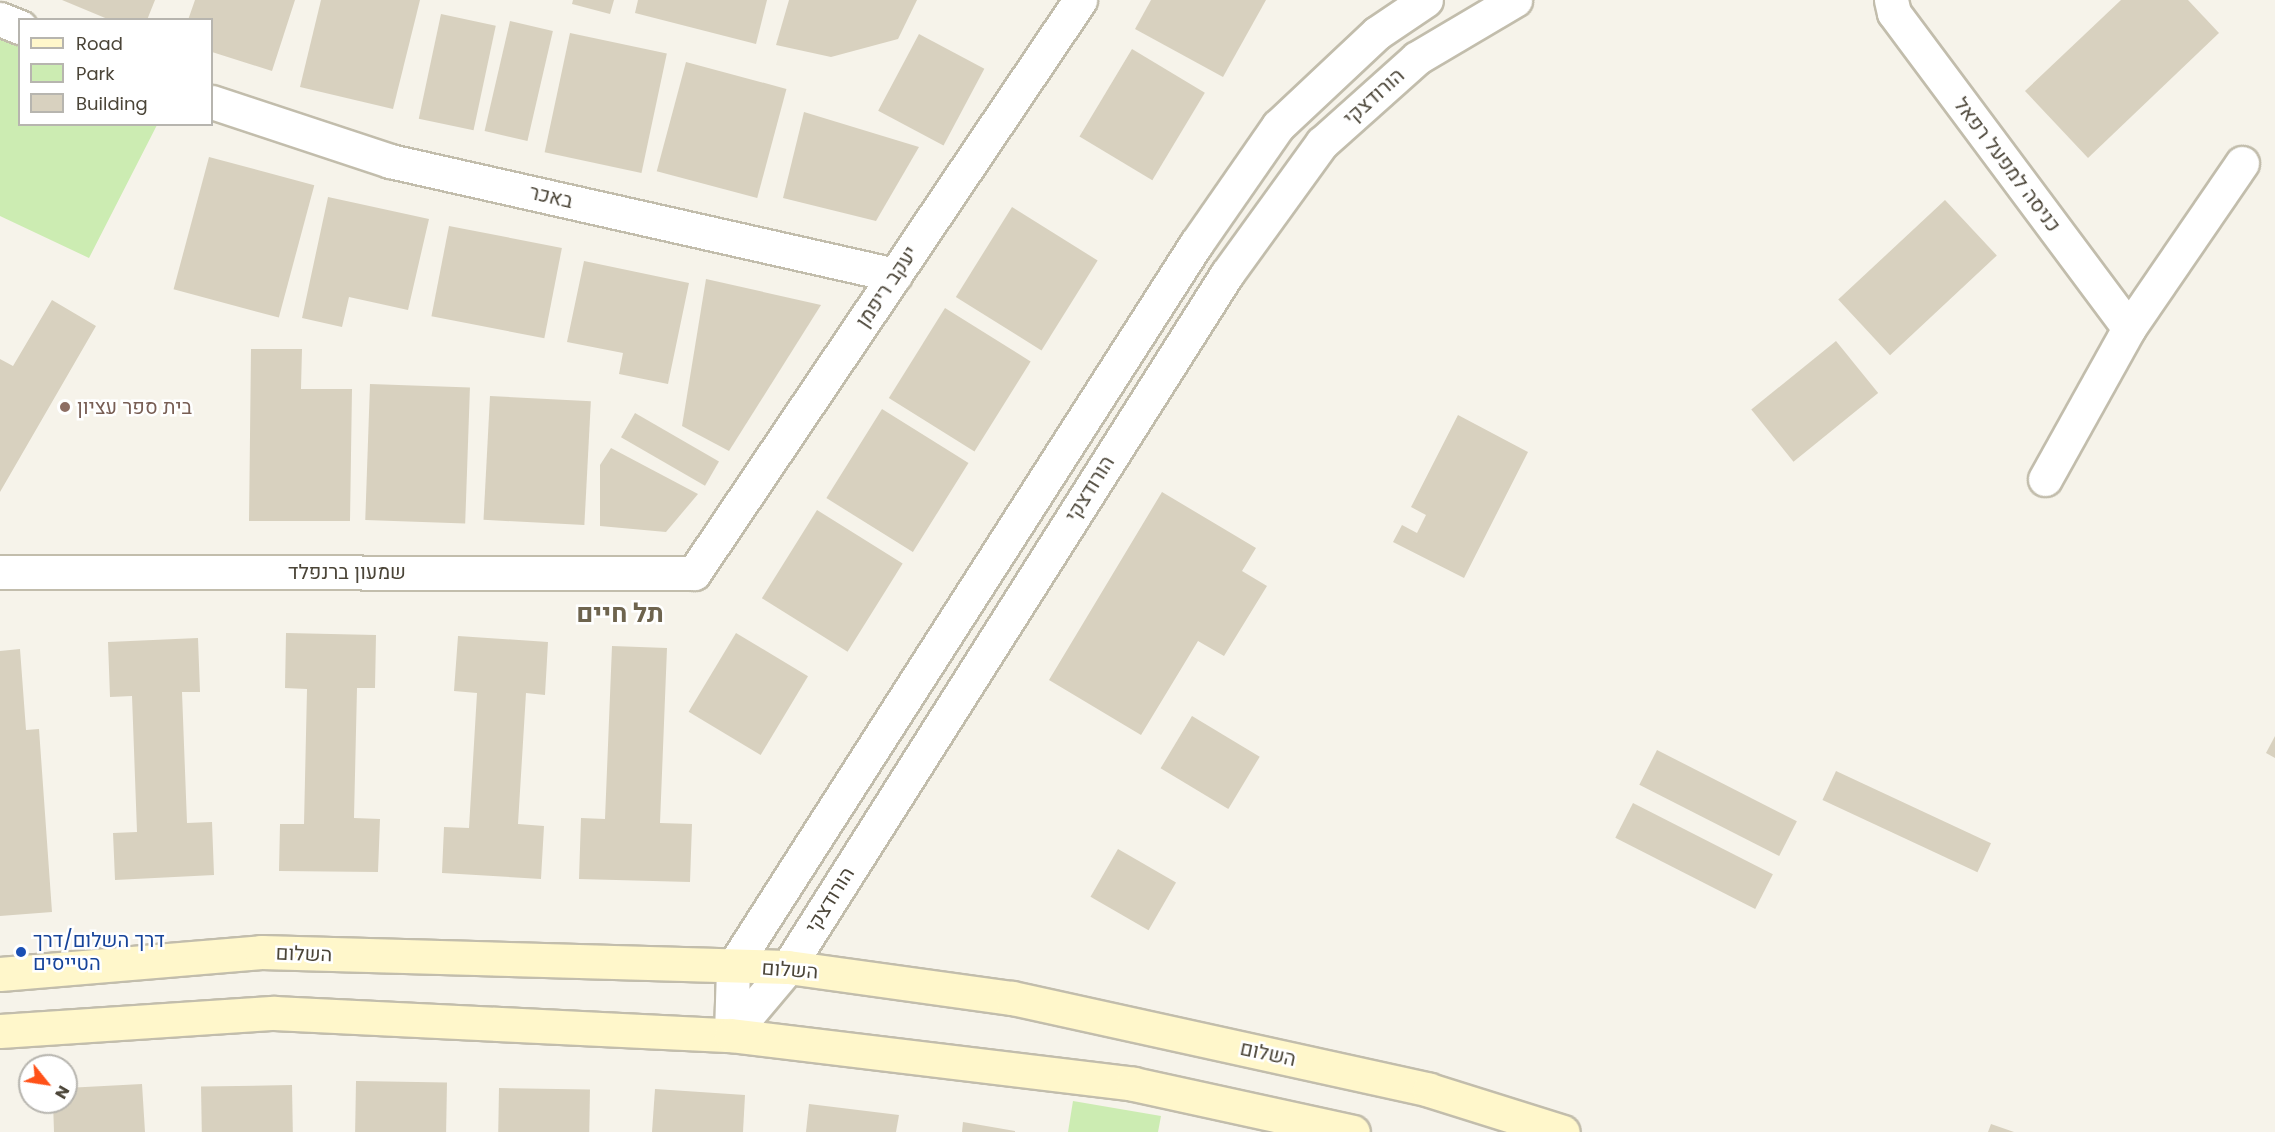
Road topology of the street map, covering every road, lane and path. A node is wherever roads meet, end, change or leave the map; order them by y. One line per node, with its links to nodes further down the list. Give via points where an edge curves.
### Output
1 (1080, 0): 9 (street, יעקב ריפמן)
2 (1426, 0): 14 (street, via 1377,33 1278,126 1121,358)
3 (1515, 0): 15 (street, הורודצקי, via 1417,58 1322,143 1227,274)
4 (1891, 0): 10 (street, כניסה למפעל רפאל, via 1894,13)
5 (0, 19): 6 (street)
6 (18, 26)
7 (213, 102): 9 (street, באכר, via 390,161)
8 (2242, 162): 10 (street)
9 (895, 275): 13 (street, יעקב ריפמן)
10 (2129, 327): 11 (street)
11 (2045, 479)
12 (0, 572): 13 (street, שמעון ברנפלד)
13 (694, 573)
14 (733, 967): 15 (main road, השלום); 16 (main road, השלום, via 261,952); 18 (street)
15 (788, 967): 18 (street, הורודצקי); 20 (main road, השלום, via 1012,998 1429,1090)
16 (0, 974)
17 (0, 1031): 18 (main road, via 274,1013)
18 (731, 1035): 19 (main road, via 1133,1084)
19 (1353, 1132)
20 (1563, 1132)

